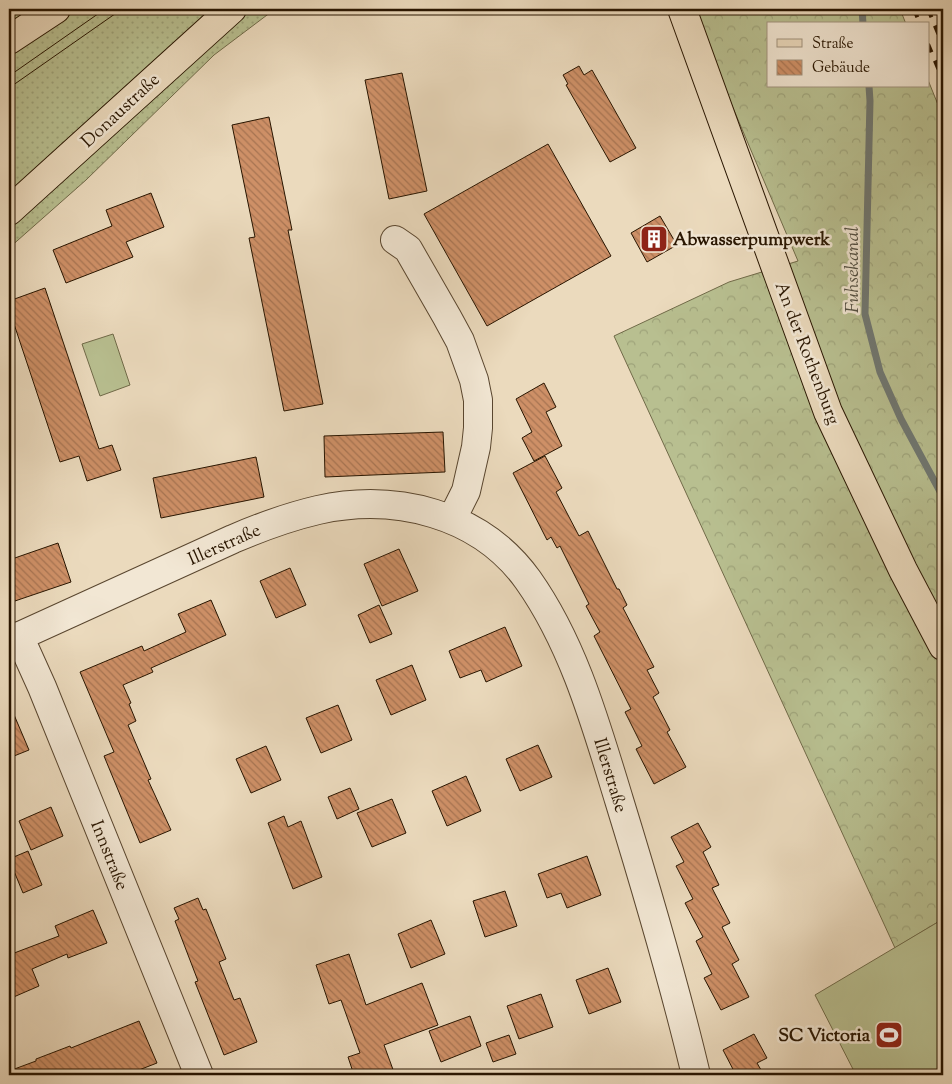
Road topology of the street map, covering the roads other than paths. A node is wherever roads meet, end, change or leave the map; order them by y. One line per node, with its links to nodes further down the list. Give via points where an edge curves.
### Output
1 (56, 9): 5 (main road)
2 (232, 9): 7 (main road, Donaustraße)
3 (675, 9): 6 (main road, An der Rothenburg)
4 (682, 9): 6 (main road, An der Rothenburg)
5 (9, 40)
6 (696, 50): 11 (main road, An der Rothenburg, via 828,412)
7 (9, 211)
8 (395, 240): 9 (street, via 408,249 423,274 460,341 474,380 478,400 476,446 466,491)
9 (452, 519): 10 (street, Illerstraße, via 400,506 377,504 352,505 292,517 233,539); 13 (street, Illerstraße, via 478,533 504,553 527,579 564,644 587,700 659,931)
10 (14, 638): 12 (street, Innstraße, via 45,696)
11 (943, 646)
12 (199, 1075)
13 (696, 1075)

